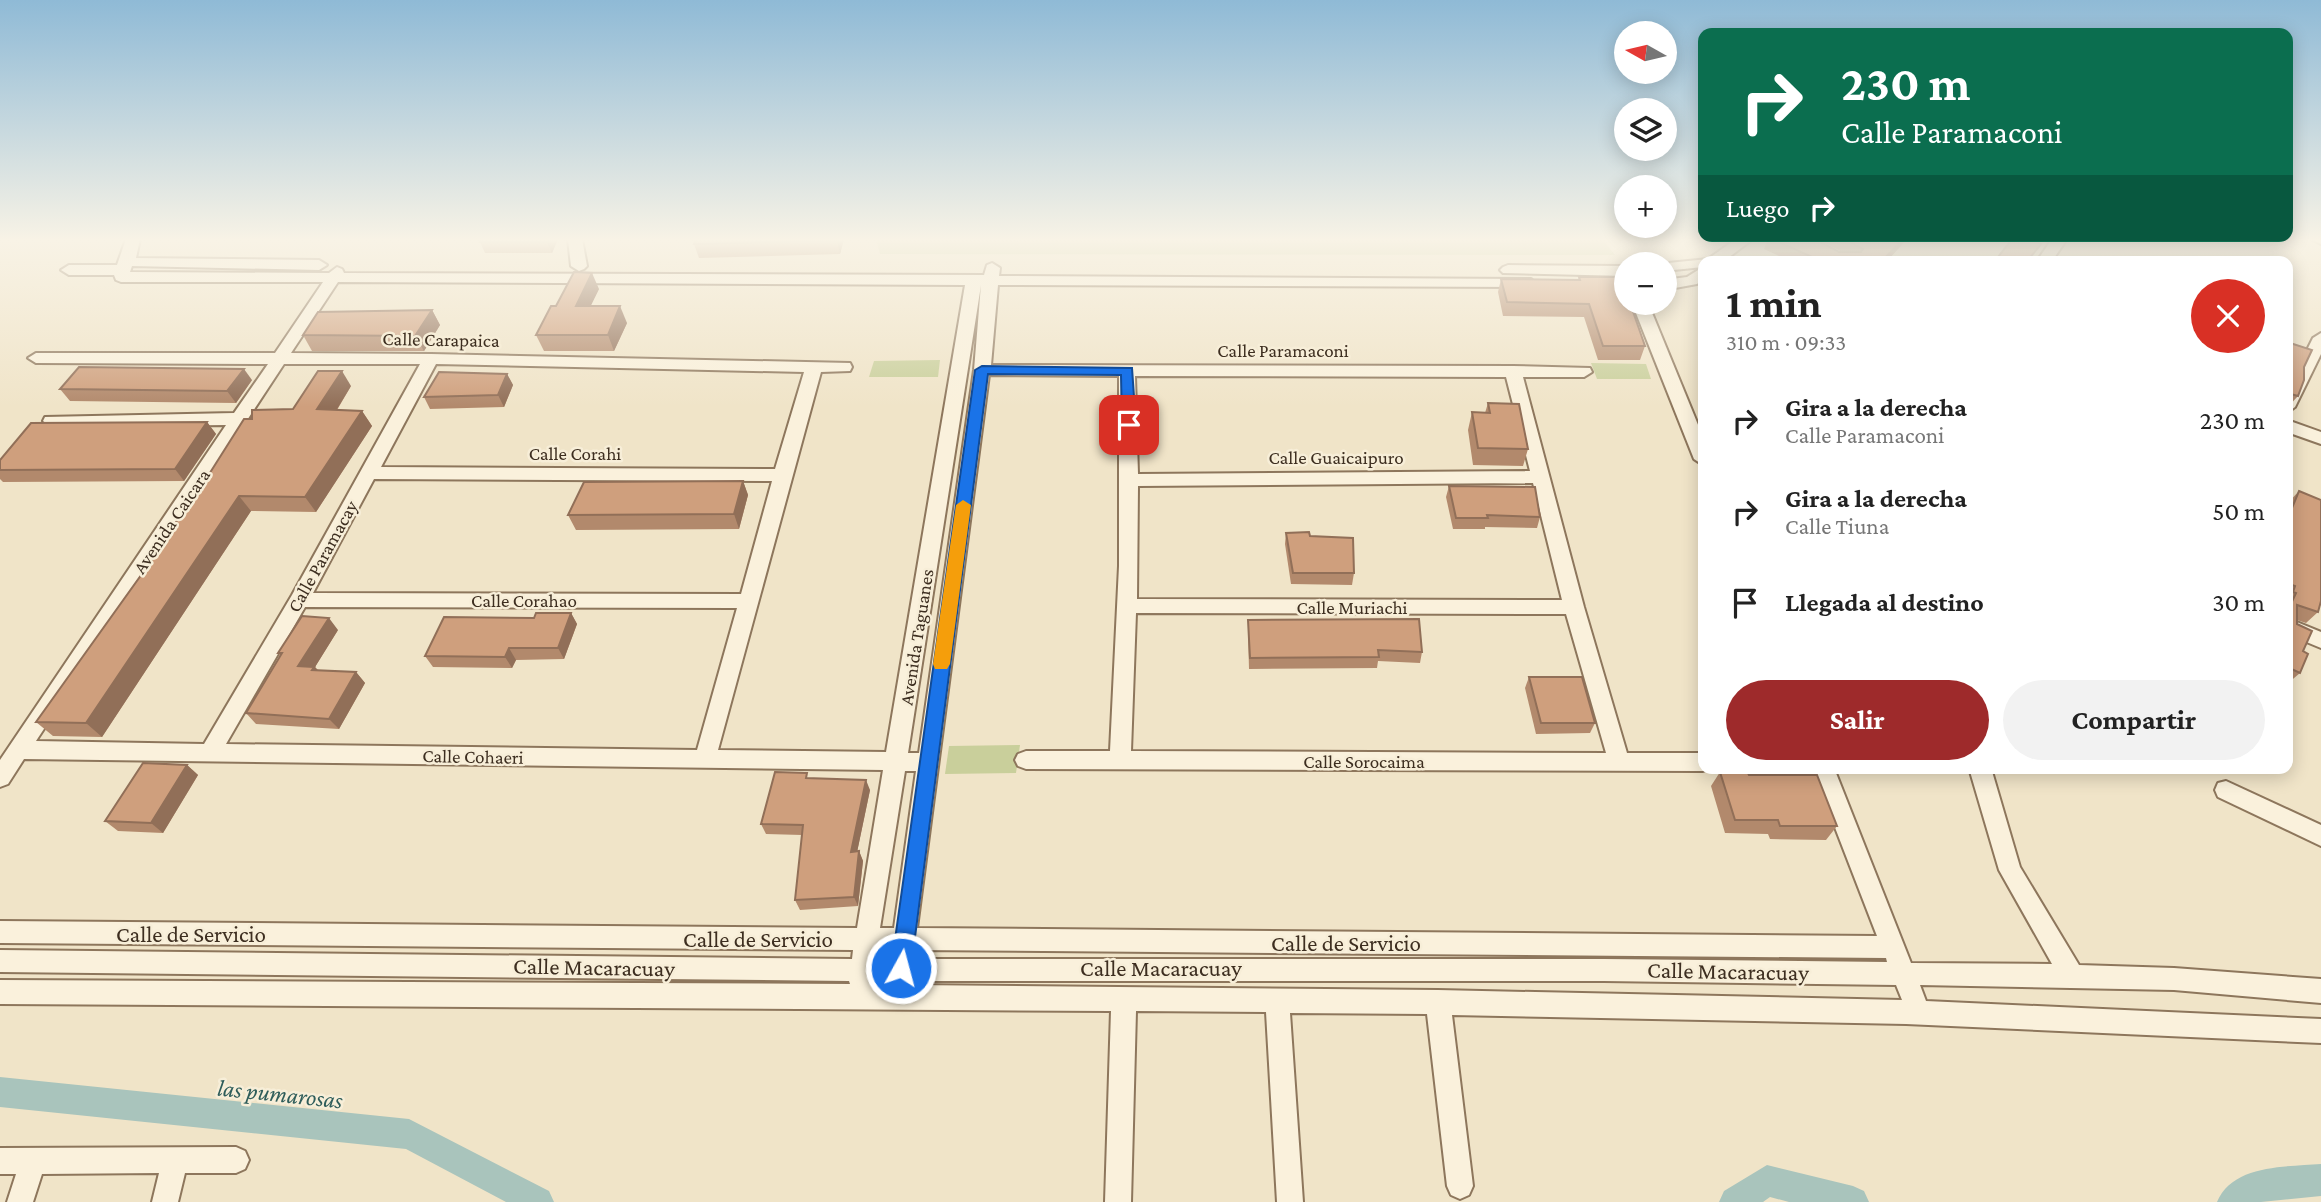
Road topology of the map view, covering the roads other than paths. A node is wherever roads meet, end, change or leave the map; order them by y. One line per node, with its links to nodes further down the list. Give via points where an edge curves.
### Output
1 (322, 295): 7 (street, Avenida Caicara)
2 (982, 295): 37 (street, Avenida Taguanes)
3 (985, 295): 11 (street, Avenida Taguanes)
4 (1645, 315): 20 (street)
5 (2321, 338): 15 (street)
6 (36, 358): 7 (street, Calle Carapaica)
7 (279, 359): 8 (street, Calle Carapaica); 16 (street, Avenida Caicara)
8 (430, 359): 9 (street, Calle Carapaica); 21 (street, Calle Paramacay)
9 (814, 367): 10 (street, Calle Carapaica); 22 (street)
10 (844, 367)
11 (982, 370): 12 (street, Calle Paramaconi); 38 (street, Avenida Taguanes)
12 (1128, 371): 13 (street, Calle Paramaconi); 24 (street)
13 (1513, 371): 14 (street, Calle Paramaconi); 23 (street)
14 (1584, 372)
15 (2293, 395)
16 (239, 419): 17 (street); 31 (street, Avenida Caicara)
17 (51, 421)
18 (2293, 428): 19 (street)
19 (2321, 438)
20 (1698, 446)
21 (368, 473): 22 (street, Calle Corahi); 25 (street, Calle Paramacay)
22 (781, 475): 26 (street)
23 (1542, 477): 24 (street, Calle Guaicaipuro); 28 (street)
24 (1131, 480): 27 (street)
25 (299, 600): 26 (street, Calle Corahao); 32 (street, Calle Paramacay)
26 (750, 601): 33 (street)
27 (1129, 606): 28 (street, Calle Muriachi); 35 (street)
28 (1574, 607): 36 (street)
29 (2293, 628): 30 (street)
30 (2321, 640)
31 (18, 750): 32 (street, Calle Cohaeri); 42 (street, Avenida Caicara)
32 (211, 751): 33 (street, Calle Cohaeri)
33 (705, 760): 37 (street, Calle Cohaeri)
34 (1026, 760): 35 (street, Calle Sorocaima)
35 (1120, 760): 36 (street, Calle Sorocaima)
36 (1619, 761): 39 (street, Calle Sorocaima)
37 (896, 762): 38 (street, Calle Cohaeri); 46 (street, Avenida Taguanes)
38 (928, 762): 47 (street, Avenida Taguanes)
39 (1698, 762)
40 (1825, 774): 48 (street)
41 (1982, 774): 53 (street, via 2010,870)
42 (0, 778)
43 (2226, 790): 44 (street)
44 (2321, 836)
45 (0, 932): 46 (street, Calle de Servicio)
46 (867, 940): 47 (street, Calle de Servicio); 51 (street, Avenida Taguanes)
47 (904, 940): 48 (street, Calle de Servicio); 50 (street, Avenida Taguanes)
48 (1894, 947): 52 (street)
49 (0, 961): 51 (street, Calle Macaracuay)
50 (901, 968): 51 (street, Calle Macaracuay); 52 (street, Calle Macaracuay); 57 (street, Avenida Taguanes)
51 (862, 970): 56 (street, Avenida Taguanes)
52 (1904, 974): 53 (street, Calle Macaracuay); 61 (street)
53 (2072, 976): 54 (street, Calle Macaracuay)
54 (2321, 991)
55 (0, 992): 56 (street, Calle Macaracuay)
56 (857, 995): 57 (street, Calle Macaracuay)
57 (896, 996): 58 (street, Calle Macaracuay)
58 (1124, 999): 59 (street, Calle Macaracuay); 70 (street)
59 (1277, 1000): 60 (street, Calle Macaracuay); 71 (street)
60 (1438, 1002): 61 (street, Calle Macaracuay); 67 (street)
61 (1919, 1013): 62 (street, Calle Macaracuay, via 2157,1020)
62 (2321, 1031)
63 (175, 1160): 64 (street); 66 (street); 69 (street)
64 (236, 1160)
65 (0, 1161): 66 (street)
66 (33, 1162): 68 (street)
67 (1460, 1186)
68 (20, 1202)
69 (165, 1202)
70 (1118, 1202)
71 (1290, 1202)

